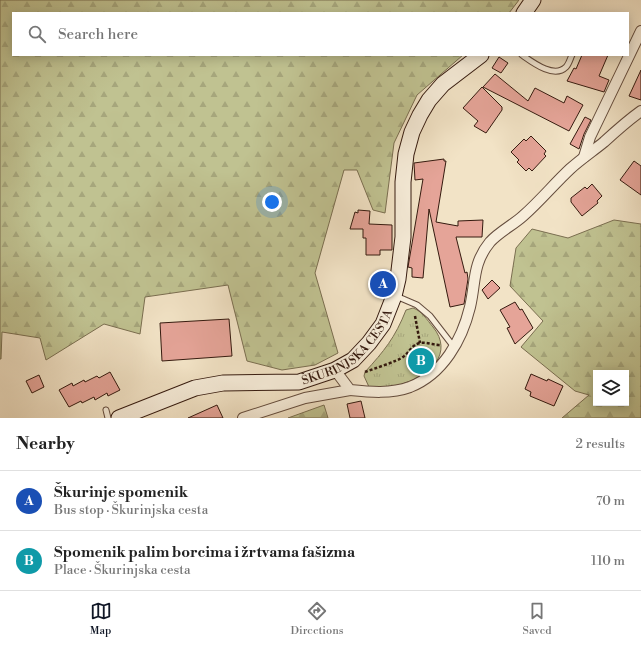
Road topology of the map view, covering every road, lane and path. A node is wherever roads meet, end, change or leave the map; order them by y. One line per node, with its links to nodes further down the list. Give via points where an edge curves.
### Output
1 (533, 0): 2 (street)
2 (525, 12)
3 (641, 31): 8 (street, via 590,138)
4 (480, 56): 9 (street, ŠKURINJSKA CESTA, via 443,84 429,100 412,132 406,154 402,237)
5 (524, 56): 6 (lane, via 554,72 567,66)
6 (572, 56)
7 (641, 111): 8 (street)
8 (584, 157): 13 (street, via 524,216 491,241 483,252 475,271 465,322)
9 (394, 296): 13 (lane, via 417,305 430,316); 14 (street, ŠKURINJSKA CESTA, via 383,324 369,343 353,360)
10 (415, 315): 11 (path)
11 (420, 343): 12 (path); 15 (path, via 410,348 403,357)
12 (441, 345)
13 (454, 347): 16 (street, via 436,370 410,387 389,392)
14 (335, 370): 16 (street); 19 (street, ŠKURINJSKA CESTA, via 299,382 223,383 194,388)
15 (365, 372)
16 (350, 390): 20 (street, via 305,398)
17 (106, 410): 18 (lane)
18 (108, 418)
19 (119, 418)
20 (243, 418)

